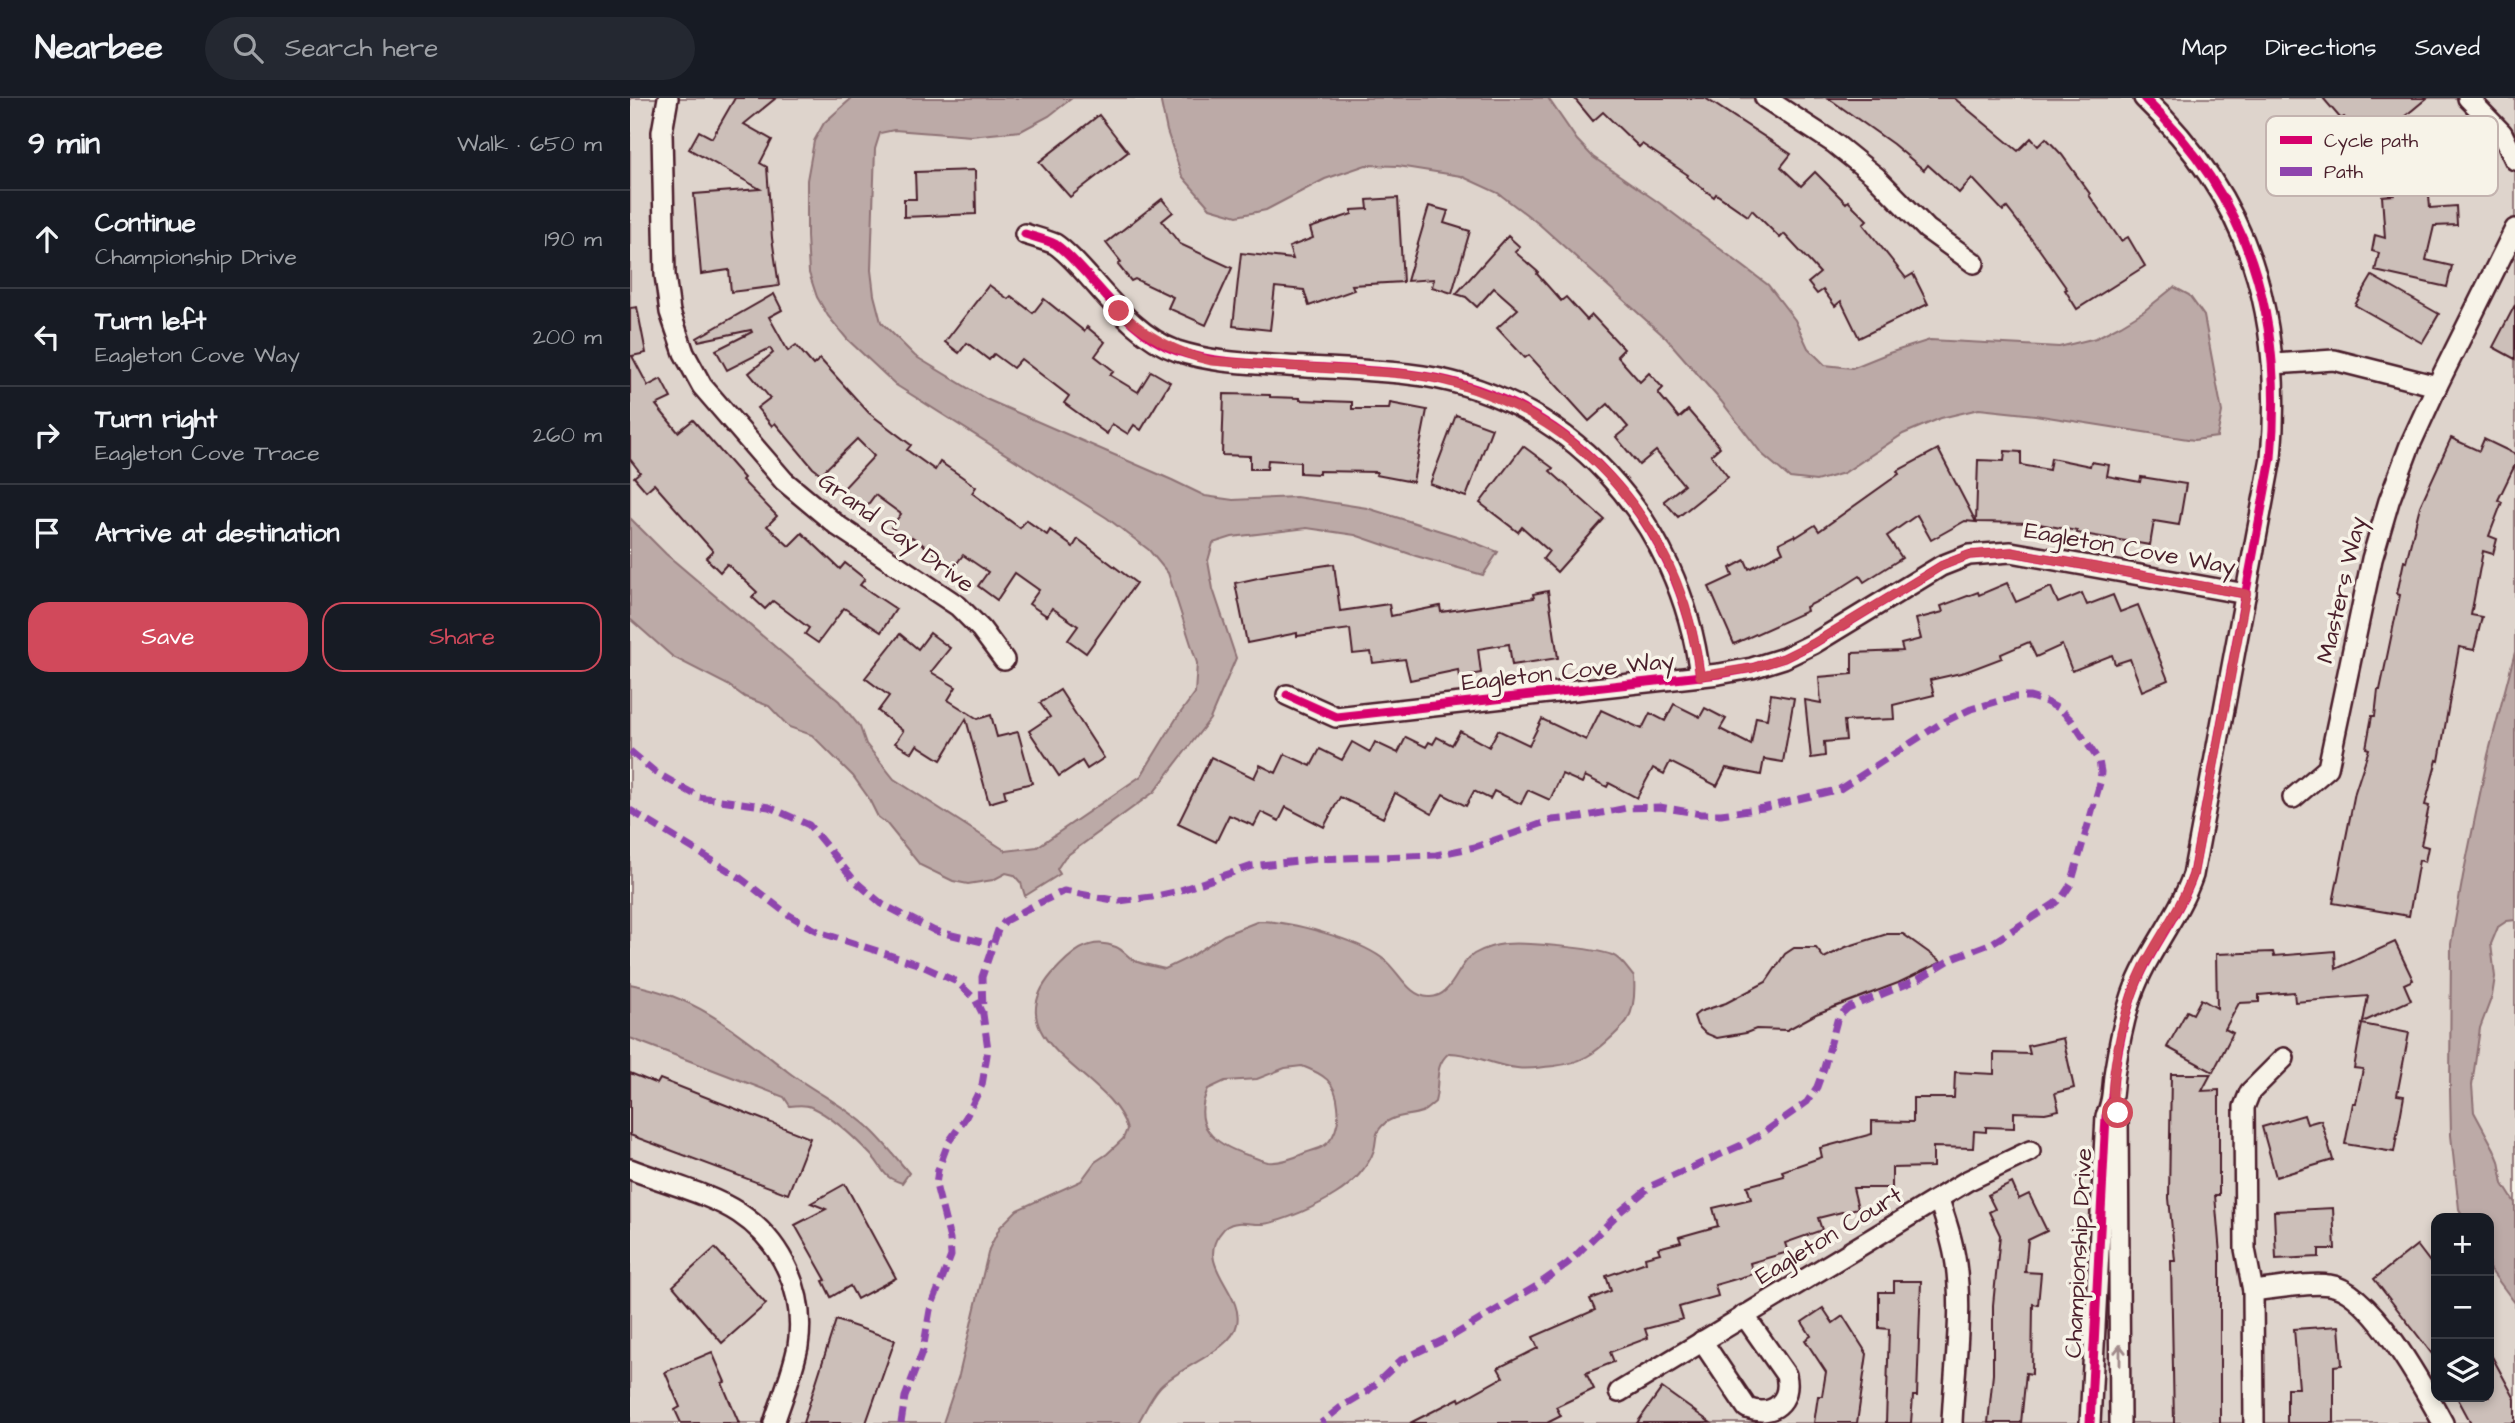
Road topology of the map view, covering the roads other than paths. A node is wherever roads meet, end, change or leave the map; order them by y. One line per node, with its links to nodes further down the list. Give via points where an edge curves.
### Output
1 (668, 98): 14 (street, Grand Cay Drive, via 662,132 670,312 702,386 784,481 838,526 958,606)
2 (1765, 98): 10 (street, via 1877,177 1927,229)
3 (2144, 98): 11 (street, Championship Drive, via 2198,158 2241,233 2269,325)
4 (2468, 98): 5 (street)
5 (2485, 116)
6 (2498, 130): 7 (street)
7 (2515, 160)
8 (2515, 229): 12 (street, Masters Way)
9 (1025, 234): 15 (street, via 1055,245 1119,311 1173,349 1211,361 1410,374 1452,383 1512,405 1557,431 1612,478 1662,549 1689,616)
10 (1974, 263)
11 (2274, 364): 12 (street, via 2334,360); 13 (street, Championship Drive, via 2271,458)
12 (2437, 386): 17 (street, Masters Way, via 2410,445 2379,536 2328,768)
13 (2246, 594): 15 (street, Eagleton Cove Way, via 2026,553 1984,552 1941,566 1784,658); 19 (street, Championship Drive, via 2193,875 2133,994 2120,1035)
14 (1004, 660)
15 (1700, 676): 16 (street, Eagleton Cove Way, via 1335,717)
16 (1287, 695)
17 (2293, 798)
18 (2284, 1058): 23 (street, via 2250,1091 2244,1107 2245,1249)
19 (2113, 1103): 29 (street, Championship Drive, via 2106,1116); 30 (street, Championship Drive, one-way to 19, via 2118,1113)
20 (2030, 1151): 22 (street, Eagleton Court)
21 (630, 1169): 27 (street, via 740,1213 763,1232 781,1256 799,1314 797,1347)
22 (1939, 1200): 24 (street, Eagleton Court); 28 (street, Eagleton Court, via 1956,1263 1958,1297)
23 (2253, 1291): 31 (street); 32 (street, via 2329,1285 2354,1297 2404,1356)
24 (1744, 1315): 25 (street, Eagleton Court); 25 (street, Eagleton Court, via 1786,1375 1787,1394 1779,1405 1768,1411 1747,1408)
25 (1702, 1341): 26 (street, Eagleton Court)
26 (1619, 1392)
27 (775, 1423)
28 (1952, 1423)
29 (2090, 1423)
30 (2120, 1423)
31 (2254, 1423)
32 (2443, 1423)

